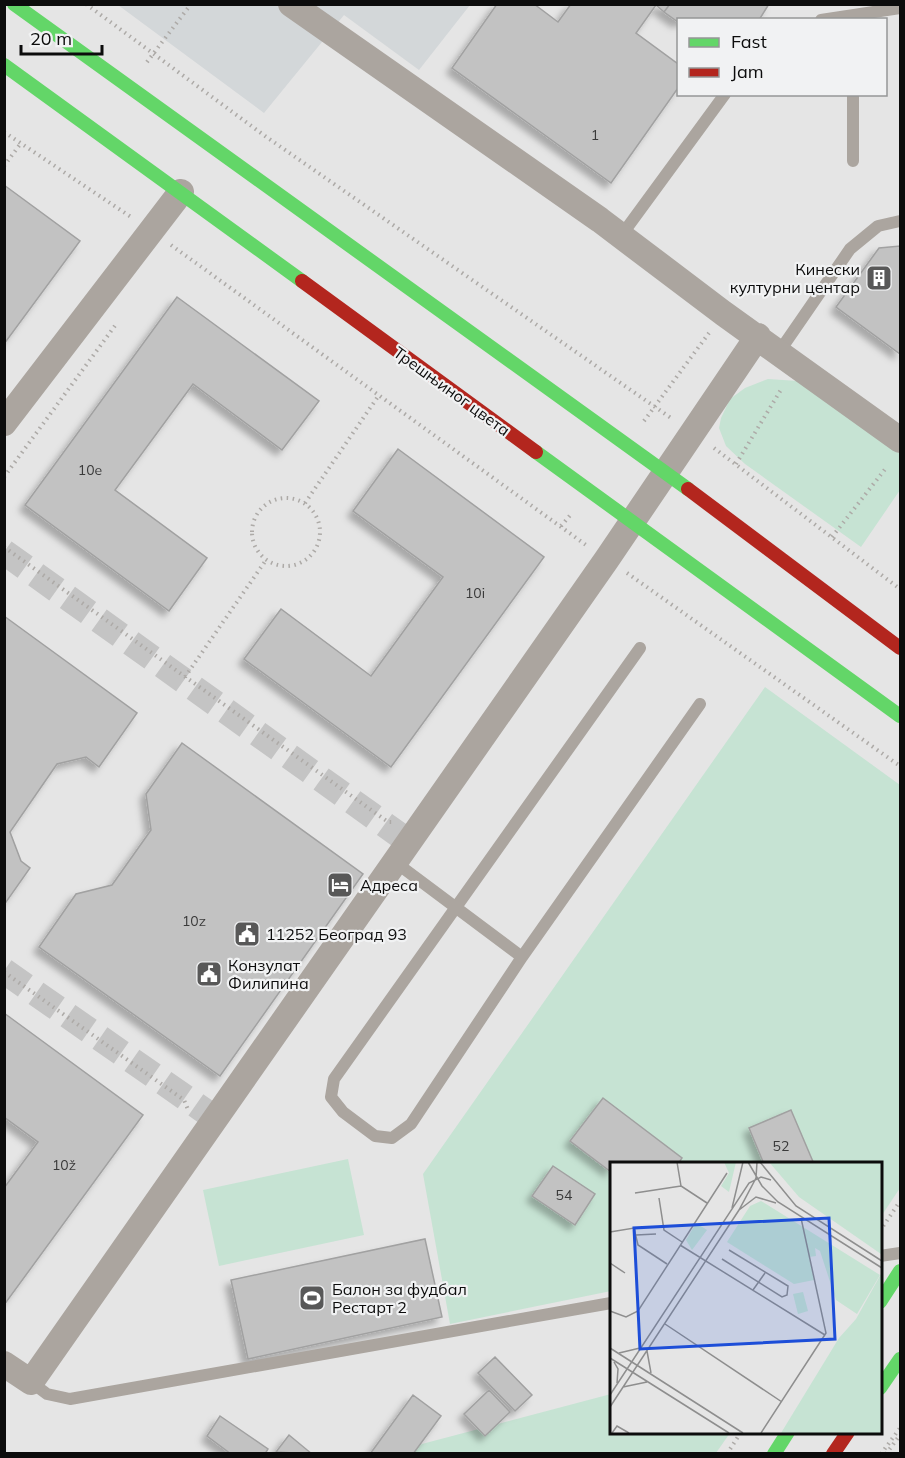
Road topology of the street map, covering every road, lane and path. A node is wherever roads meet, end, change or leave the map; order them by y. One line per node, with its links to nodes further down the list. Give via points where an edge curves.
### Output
1 (14, 4): 9 (street)
2 (86, 4): 7 (path)
3 (191, 4): 7 (path)
4 (291, 4): 19 (street)
5 (900, 8): 6 (lane)
6 (854, 18)
7 (153, 53): 9 (path); 25 (path, via 265,136)
8 (4, 65): 16 (street, Трешњиног цвета)
9 (130, 87): 29 (street)
10 (724, 96): 19 (lane)
11 (853, 96): 14 (lane)
12 (4, 132): 13 (path)
13 (21, 143): 15 (path); 18 (path)
14 (853, 161)
15 (4, 166)
16 (181, 192): 18 (street); 35 (street, Трешњиног цвета)
17 (900, 221): 23 (lane, via 878,226 850,249)
18 (152, 231): 24 (path); 26 (street)
19 (621, 236): 20 (street)
20 (723, 313): 22 (street); 25 (path)
21 (119, 320): 33 (path)
22 (758, 336): 23 (street); 27 (street)
23 (788, 358): 28 (street); 30 (path)
24 (379, 395): 34 (path); 38 (path)
25 (656, 408): 27 (path); 29 (path)
26 (4, 423)
27 (692, 432): 30 (path); 32 (street)
28 (900, 440)
29 (625, 443): 32 (street)
30 (736, 464): 36 (path)
31 (886, 468): 36 (path)
32 (666, 472): 35 (street); 42 (street)
33 (4, 477)
34 (305, 503): 39 (path, via 296,499 273,500 256,516 253,539); 39 (path, via 320,523 321,534 313,554 295,566 284,567)
35 (633, 522): 38 (street); 45 (street, Трешњиног цвета)
36 (832, 537): 40 (path)
37 (4, 547): 43 (path)
38 (607, 559): 46 (path); 48 (street)
39 (266, 560): 43 (path)
40 (900, 589)
41 (640, 648): 49 (lane)
42 (900, 648)
43 (185, 677): 47 (path, via 388,822)
44 (700, 704): 50 (lane)
45 (900, 716)
46 (900, 766)
47 (401, 821)
48 (395, 862): 49 (lane); 62 (street)
49 (456, 907): 50 (lane); 50 (lane, via 334,1079 331,1097 343,1112 375,1136 392,1138 411,1124)
50 (522, 957)
51 (4, 972): 52 (path, via 184,1100)
52 (187, 1119)
53 (900, 1201): 54 (path)
54 (881, 1228)
55 (900, 1253): 56 (lane)
56 (881, 1256)
57 (900, 1271): 58 (street)
58 (881, 1299)
59 (610, 1304): 62 (lane, via 70,1399 47,1394)
60 (900, 1359): 63 (street)
61 (4, 1364): 62 (street)
62 (31, 1382)
63 (881, 1385)
64 (900, 1428): 69 (path)
65 (740, 1434): 70 (path)
66 (787, 1434): 71 (street)
67 (847, 1434): 72 (street)
68 (900, 1435): 69 (path)
69 (887, 1452): 73 (path)
70 (727, 1454)
71 (774, 1454)
72 (833, 1454)
73 (881, 1454)

